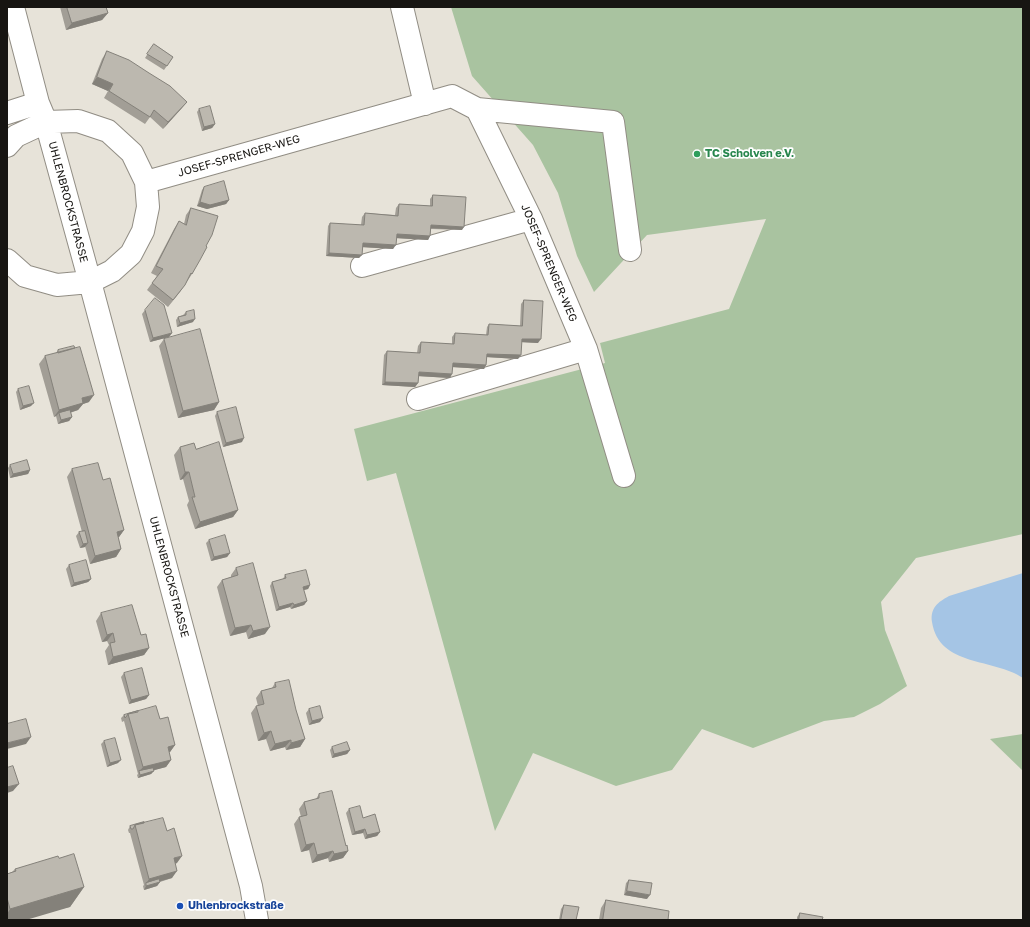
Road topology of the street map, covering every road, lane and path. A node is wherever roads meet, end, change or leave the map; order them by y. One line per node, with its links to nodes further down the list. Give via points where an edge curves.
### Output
1 (13, 7): 6 (street, UHLENBROCKSTRASSE)
2 (402, 7): 3 (street)
3 (425, 104): 4 (street, JOSEF-SPRENGER-WEG, via 452,96); 8 (street, JOSEF-SPRENGER-WEG)
4 (477, 109): 9 (street, JOSEF-SPRENGER-WEG); 10 (street, via 613,122)
5 (7, 112): 6 (street)
6 (42, 113): 7 (street); 8 (street, via 108,131 132,153); 13 (street, UHLENBROCKSTRASSE)
7 (7, 146)
8 (146, 182): 13 (street, via 147,213 143,232 131,254 112,271)
9 (531, 219): 12 (street); 14 (street, JOSEF-SPRENGER-WEG)
10 (630, 250)
11 (7, 260): 13 (street, via 26,276 57,285)
12 (362, 266)
13 (90, 282): 17 (street, UHLENBROCKSTRASSE, via 251,886)
14 (586, 349): 15 (street); 16 (street, JOSEF-SPRENGER-WEG)
15 (418, 399)
16 (624, 476)
17 (257, 920)

